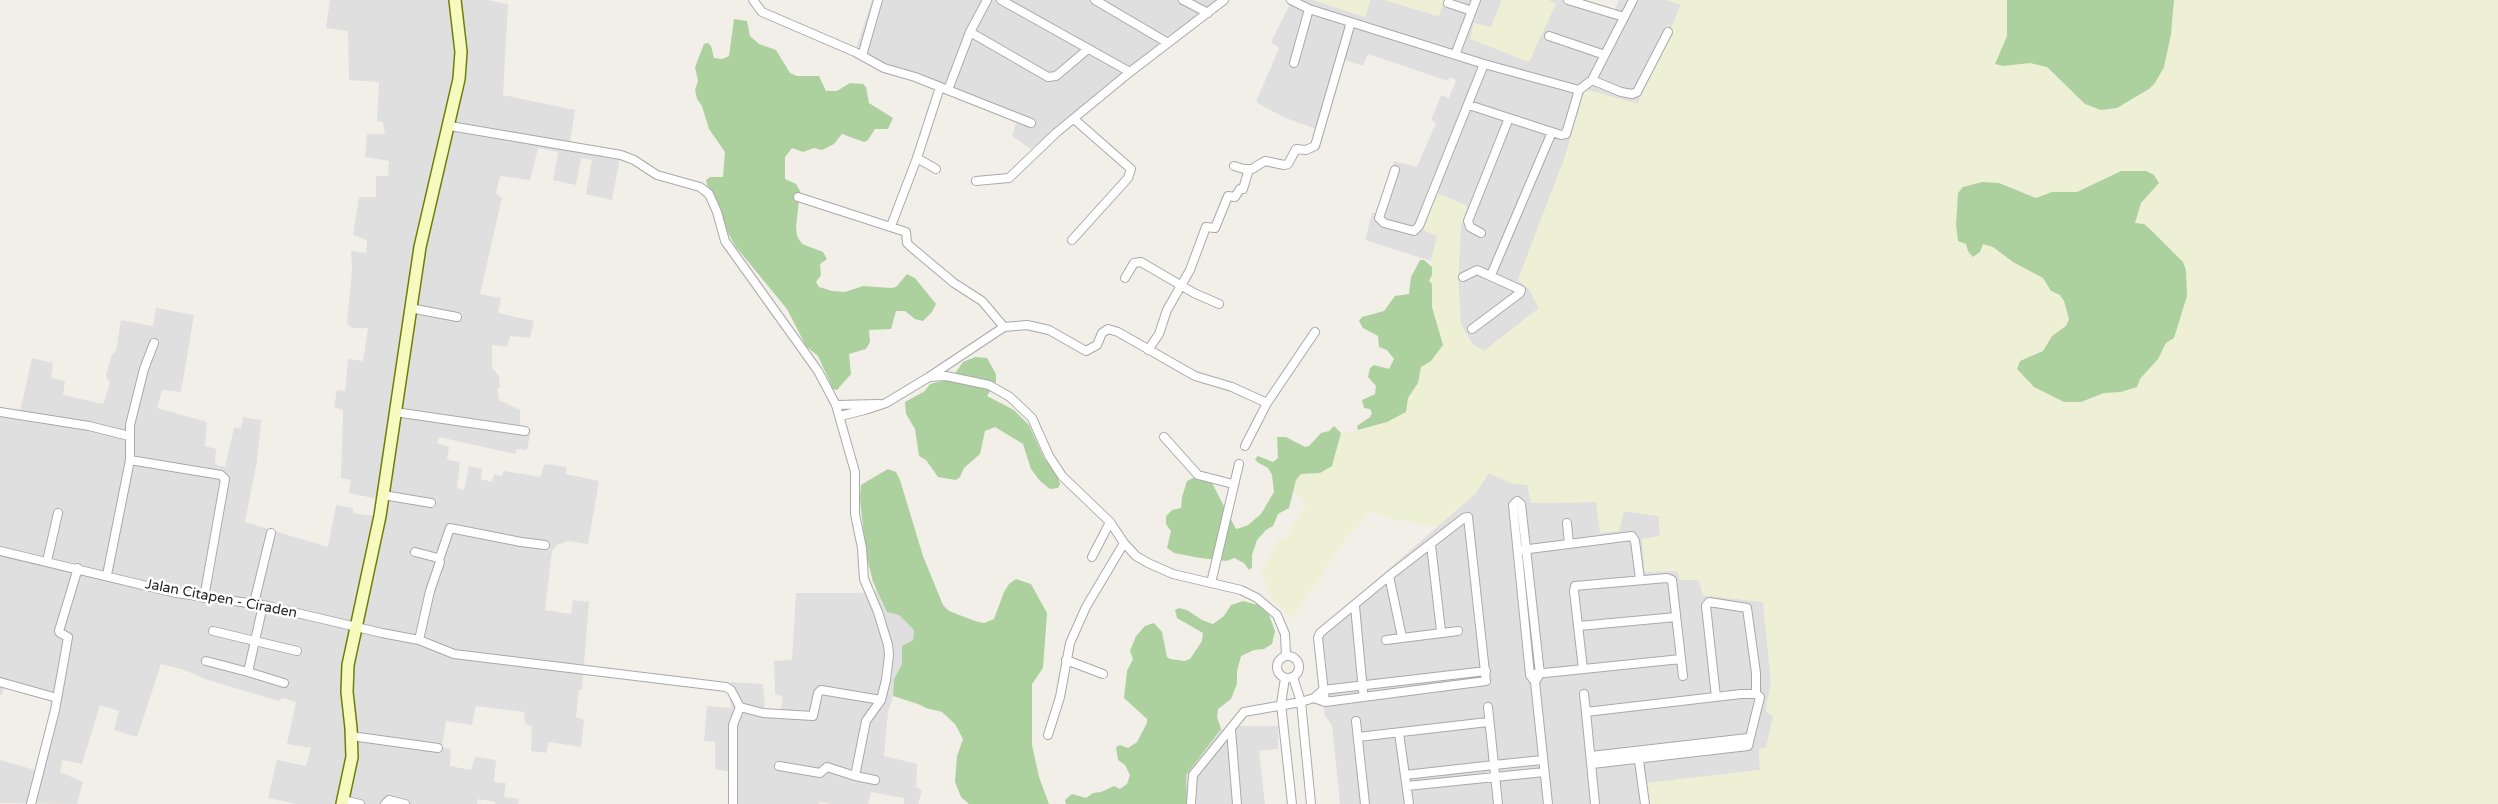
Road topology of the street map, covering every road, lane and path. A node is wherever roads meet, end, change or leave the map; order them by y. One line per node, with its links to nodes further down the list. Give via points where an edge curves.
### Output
1 (455, 0): 38 (street, via 461,52)
2 (753, 0): 26 (street, via 762,12)
3 (878, 0): 26 (street)
4 (988, 0): 19 (street)
5 (1001, 0): 23 (street)
6 (1095, 0): 22 (street)
7 (1182, 0): 16 (street)
8 (1224, 0): 16 (street)
9 (1291, 0): 14 (street)
10 (1476, 0): 15 (street)
11 (1568, 0): 17 (street)
12 (1632, 0): 17 (street)
13 (1448, 3): 15 (street)
14 (1309, 8): 18 (street); 27 (street)
15 (1472, 11): 24 (street)
16 (1208, 13): 22 (street)
17 (1624, 17): 25 (street)
18 (1351, 22): 24 (street); 43 (street, via 1315,146 1306,150 1296,149 1288,164 1265,161)
19 (970, 32): 23 (street, via 1048,77 1056,76); 32 (street)
20 (1668, 32): 30 (street, via 1637,92 1621,92)
21 (1549, 36): 25 (street)
22 (1168, 43): 29 (street)
23 (1088, 49): 29 (street)
24 (1455, 55): 28 (street)
25 (1605, 55): 30 (street)
26 (862, 56): 31 (street, via 884,68)
27 (1294, 64)
28 (1484, 64): 33 (street); 34 (street)
29 (1130, 72): 35 (street)
30 (1592, 80): 33 (street)
31 (940, 87): 32 (street); 40 (street)
32 (948, 90): 37 (street)
33 (1579, 90): 39 (street, via 1566,134)
34 (1469, 105): 36 (street); 44 (street, via 1419,226 1414,231 1384,223 1379,218)
35 (1074, 118): 45 (street, via 1009,178); 49 (street, via 1129,166 1130,174)
36 (1508, 118): 39 (street); 48 (street, via 1468,221 1470,227)
37 (1031, 123)
38 (450, 126): 55 (street, via 430,198); 64 (street, via 620,155 657,174 700,187 710,194 725,241 818,371)
39 (1552, 132): 50 (street)
40 (917, 158): 42 (street); 47 (street)
41 (1234, 166): 43 (street)
42 (936, 169)
43 (1249, 169): 53 (street, via 1236,197 1228,196 1215,228 1206,227 1190,270)
44 (1395, 170)
45 (976, 181)
46 (798, 197): 47 (street)
47 (891, 226): 57 (street, via 906,232 907,243 911,247 954,283 982,301)
48 (1481, 232)
49 (1072, 240)
50 (1491, 275): 51 (street, via 1474,270); 58 (street, via 1519,287 1521,292)
51 (1463, 277)
52 (1125, 278): 53 (street, via 1134,263 1141,262)
53 (1180, 285): 54 (street); 61 (street, via 1159,334)
54 (1219, 304)
55 (410, 308): 56 (street); 67 (street)
56 (457, 317)
57 (1004, 326): 61 (street, via 1027,325 1049,330 1086,351 1097,345 1102,333 1108,329); 62 (street)
58 (1472, 329)
59 (1314, 332): 63 (street)
60 (154, 343): 70 (street, via 144,369)
61 (1148, 350): 63 (street, via 1195,376 1232,386)
62 (929, 377): 65 (street, via 881,404); 79 (street, via 946,376 989,385 1010,397 1032,418 1048,456 1062,476)
63 (1267, 403): 72 (street)
64 (836, 405): 65 (street); 68 (street)
65 (864, 407): 68 (street)
66 (0, 412): 70 (street, via 89,426)
67 (395, 412): 69 (street); 76 (street)
68 (840, 416): 135 (street, via 855,472 856,514 864,579 878,612 889,656)
69 (525, 432)
70 (129, 436): 73 (street)
71 (1164, 437): 75 (street, via 1198,474)
72 (1245, 446)
73 (130, 460): 93 (street); 97 (street, via 225,477)
74 (1239, 464): 75 (street)
75 (1233, 484): 96 (street)
76 (383, 495): 77 (street); 103 (street)
77 (431, 503)
78 (58, 513): 91 (street)
79 (1110, 522): 82 (street); 89 (street)
80 (1567, 523): 83 (street)
81 (271, 533): 98 (street)
82 (1124, 543): 96 (street, via 1148,563 1173,574); 114 (street, via 1086,608)
83 (1569, 544): 87 (street); 95 (street, via 1632,536)
84 (545, 545): 90 (street, via 450,528)
85 (1431, 545): 94 (street); 106 (street); 117 (street, via 1468,517)
86 (0, 550): 91 (street, Jalan Citapen - Ciraden)
87 (1522, 550): 87 (street, via 1513,505 1517,501 1521,504); 120 (street); 121 (street)
88 (415, 552): 90 (street)
89 (1092, 557)
90 (439, 560): 108 (street)
91 (47, 561): 92 (street, Jalan Citapen - Ciraden)
92 (78, 568): 93 (street, Jalan Citapen - Ciraden); 133 (street, via 59,631 68,637)
93 (106, 575): 97 (street, Jalan Citapen - Ciraden)
94 (1389, 576): 100 (street); 107 (street)
95 (1640, 579): 101 (street, via 1671,579); 102 (street, via 1577,584 1574,591)
96 (1211, 582): 112 (street, via 1241,590 1277,615 1285,634)
97 (204, 598): 98 (street, Jalan Citapen - Ciraden)
98 (254, 603): 99 (street, Jalan Citapen - Ciraden)
99 (263, 605): 103 (street, Jalan Citapen - Ciraden); 110 (street)
100 (1355, 606): 127 (street); 128 (street, via 1319,635)
101 (1676, 617): 102 (street); 113 (street)
102 (1579, 626): 116 (street)
103 (355, 627): 108 (street, Jalan Citapen - Ciraden); 147 (street, via 347,692)
104 (213, 631): 110 (street)
105 (1458, 631): 106 (street)
106 (1441, 632): 107 (street)
107 (1402, 637): 109 (street)
108 (419, 640): 140 (street, Jalan Citapen - Ciraden, via 454,654 726,687)
109 (1386, 640)
110 (256, 642): 111 (street); 118 (street)
111 (297, 651)
112 (1286, 656): 123 (street, via 1276,667 1277,672); 123 (street, via 1292,656 1299,666 1298,673)
113 (1681, 659): 116 (street); 122 (street)
114 (1066, 660): 119 (street); 146 (street, via 1060,698)
115 (206, 661): 118 (street)
116 (1583, 669): 120 (street)
117 (1486, 671): 127 (street); 131 (street, via 1486,682)
118 (248, 672): 126 (street)
119 (1103, 674)
120 (1540, 674): 121 (street); 125 (street)
121 (1530, 675): 125 (street)
122 (1683, 676)
123 (1289, 678): 136 (street); 138 (street)
124 (0, 682): 133 (street)
125 (1535, 682): 151 (street)
126 (284, 683)
127 (1362, 686): 128 (street); 131 (street)
128 (1323, 690): 134 (street); 137 (street)
129 (1584, 694): 141 (street)
130 (1756, 694): 132 (street); 132 (street, via 1747,608 1709,602 1706,606); 150 (street, via 1760,699 1748,746)
131 (1363, 696): 137 (street)
132 (1716, 697): 141 (street)
133 (57, 698): 162 (street)
134 (1314, 698): 136 (street); 137 (street)
135 (881, 700): 140 (street, via 821,690 813,716 763,713); 157 (street, via 866,721)
136 (1301, 702): 138 (street); 170 (street)
137 (1325, 702)
138 (1281, 704): 144 (street, via 1244,712); 169 (street)
139 (1488, 706): 143 (street)
140 (740, 707): 166 (street, via 733,725)
141 (1586, 712): 152 (street)
142 (1356, 721): 148 (street)
143 (1488, 722): 145 (street); 153 (street)
144 (1231, 730): 167 (street, via 1193,775); 168 (street)
145 (1399, 733): 148 (street); 156 (street)
146 (1048, 735)
147 (352, 736): 149 (street); 161 (street, via 352,757)
148 (1358, 736): 171 (street)
149 (438, 748)
150 (1639, 754): 152 (street); 176 (street)
151 (1542, 760): 153 (street); 155 (street)
152 (1592, 760): 175 (street)
153 (1494, 765): 156 (street); 158 (street)
154 (780, 766): 157 (street, via 820,773 827,767)
155 (1544, 772): 158 (street); 174 (street)
156 (1405, 775): 160 (street)
157 (855, 776): 159 (street)
158 (1494, 777): 160 (street); 173 (street)
159 (875, 780)
160 (1407, 786): 172 (street)
161 (342, 802): 163 (street)
162 (31, 804)
163 (360, 804)
164 (385, 804): 165 (street, via 389,800)
165 (405, 804)
166 (733, 804)
167 (1191, 804)
168 (1237, 804)
169 (1292, 804)
170 (1312, 804)
171 (1365, 804)
172 (1409, 804)
173 (1498, 804)
174 (1548, 804)
175 (1595, 804)
176 (1645, 804)

